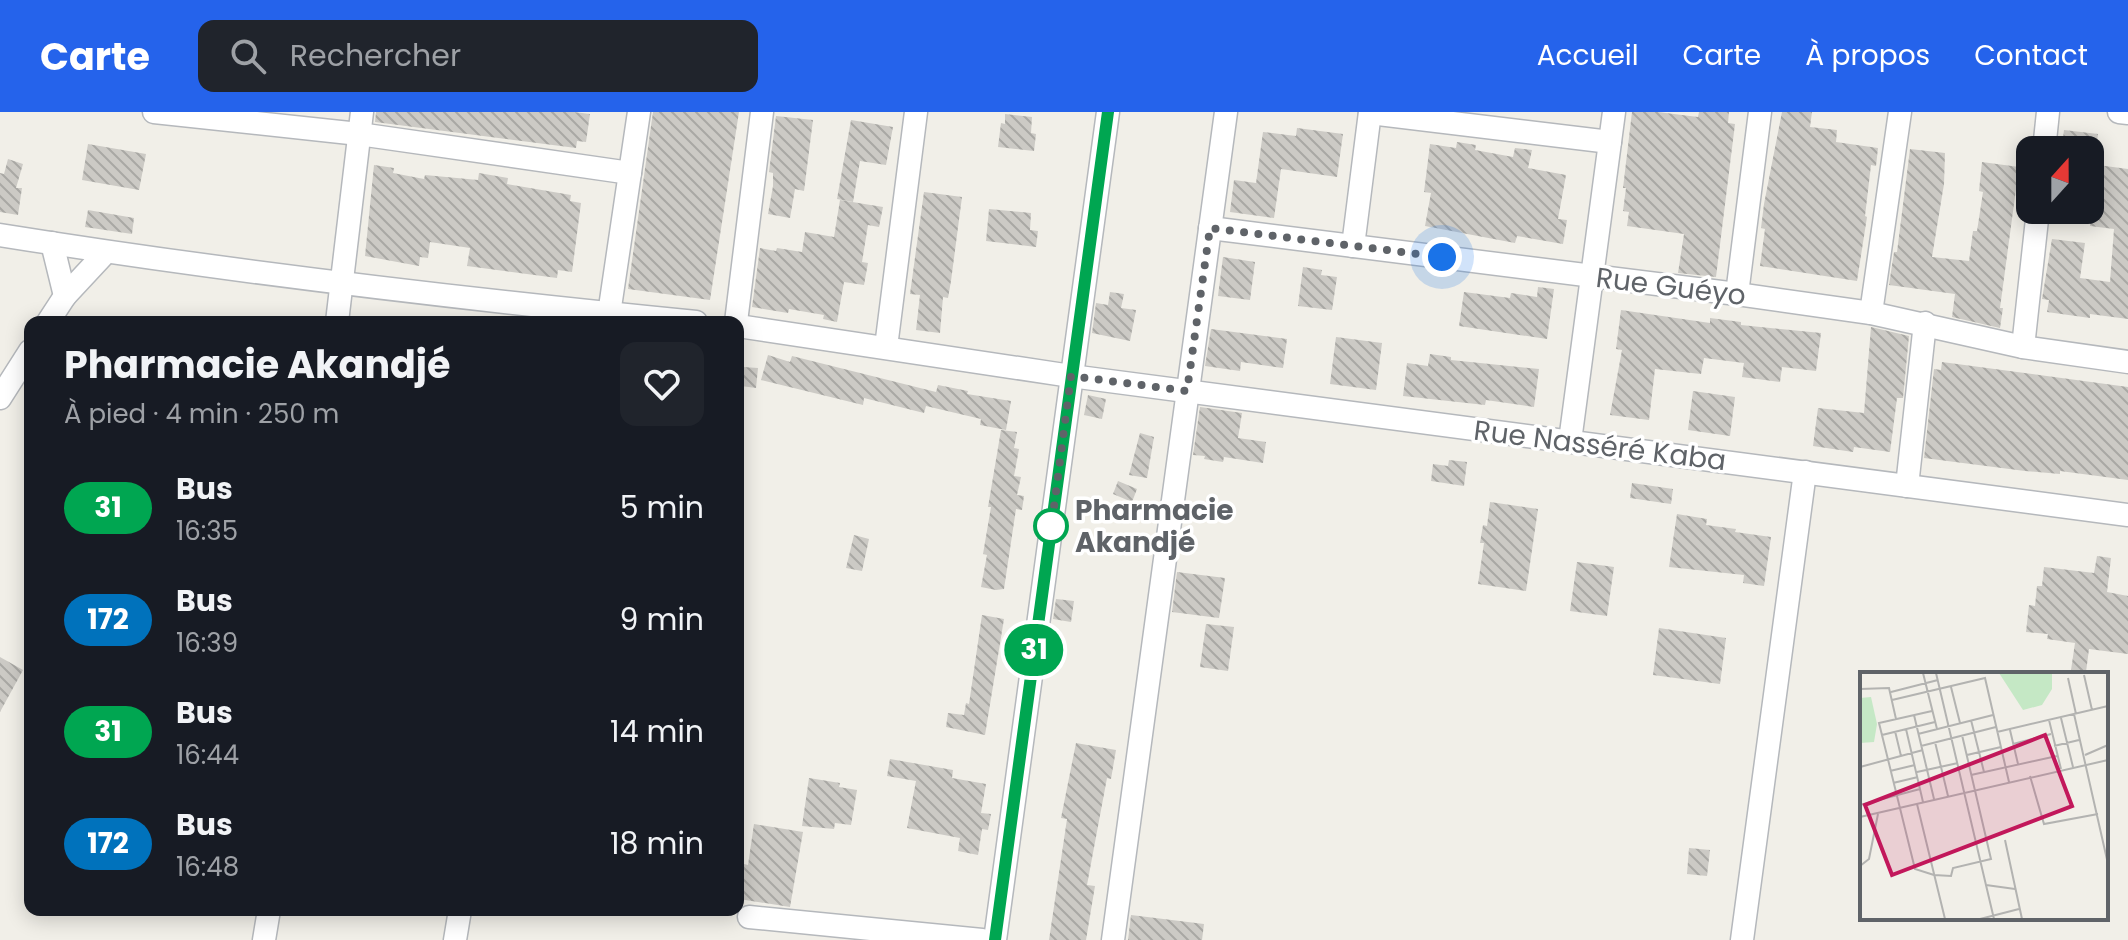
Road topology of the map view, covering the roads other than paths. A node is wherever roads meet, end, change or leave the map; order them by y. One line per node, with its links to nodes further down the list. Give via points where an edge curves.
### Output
1 (154, 112): 14 (street)
2 (639, 112): 17 (street)
3 (762, 112): 34 (street)
4 (916, 112): 37 (street)
5 (1108, 112): 41 (street)
6 (1226, 112): 19 (street)
7 (1614, 112): 16 (street)
8 (1760, 112): 26 (street)
9 (1900, 112): 28 (street)
10 (2048, 112): 15 (street)
11 (2119, 112): 13 (street)
12 (1370, 113): 16 (street); 22 (street)
13 (2128, 113)
14 (361, 123): 17 (street); 25 (street)
15 (2045, 136)
16 (1610, 142): 24 (street)
17 (630, 173): 30 (street)
18 (2036, 224): 38 (street)
19 (1210, 228): 22 (street, Rue Guéyo); 42 (street)
20 (0, 235): 21 (street)
21 (52, 243): 23 (street); 27 (street)
22 (1353, 246): 24 (street, Rue Guéyo)
23 (106, 252): 25 (street); 27 (street)
24 (1590, 276): 26 (street, Rue Guéyo); 44 (street)
25 (341, 283): 29 (street); 32 (street)
26 (1737, 294): 28 (street, Rue Guéyo)
27 (65, 296): 31 (street)
28 (1871, 313): 35 (street, Rue Guéyo)
29 (534, 314): 30 (street)
30 (609, 314): 33 (street)
31 (52, 316)
32 (338, 316)
33 (631, 316)
34 (738, 316)
35 (1925, 323): 38 (street, Rue Guéyo); 46 (street)
36 (744, 325): 37 (street, Rue Nasséré Kaba)
37 (886, 347): 41 (street, Rue Nasséré Kaba)
38 (2023, 347): 40 (street, Rue Guéyo)
39 (24, 360): 43 (street)
40 (2128, 362)
41 (1071, 376): 42 (street, Rue Nasséré Kaba); 54 (street)
42 (1187, 391): 44 (street, Rue Nasséré Kaba); 55 (street)
43 (0, 398)
44 (1570, 441): 45 (street, Rue Nasséré Kaba)
45 (1805, 472): 46 (street, Rue Nasséré Kaba); 56 (street)
46 (1907, 486): 47 (street, Rue Nasséré Kaba)
47 (2128, 515)
48 (268, 916): 51 (street)
49 (459, 916): 52 (street)
50 (749, 917): 53 (street)
51 (264, 940)
52 (455, 940)
53 (982, 940)
54 (995, 940)
55 (1113, 940)
56 (1742, 940)

